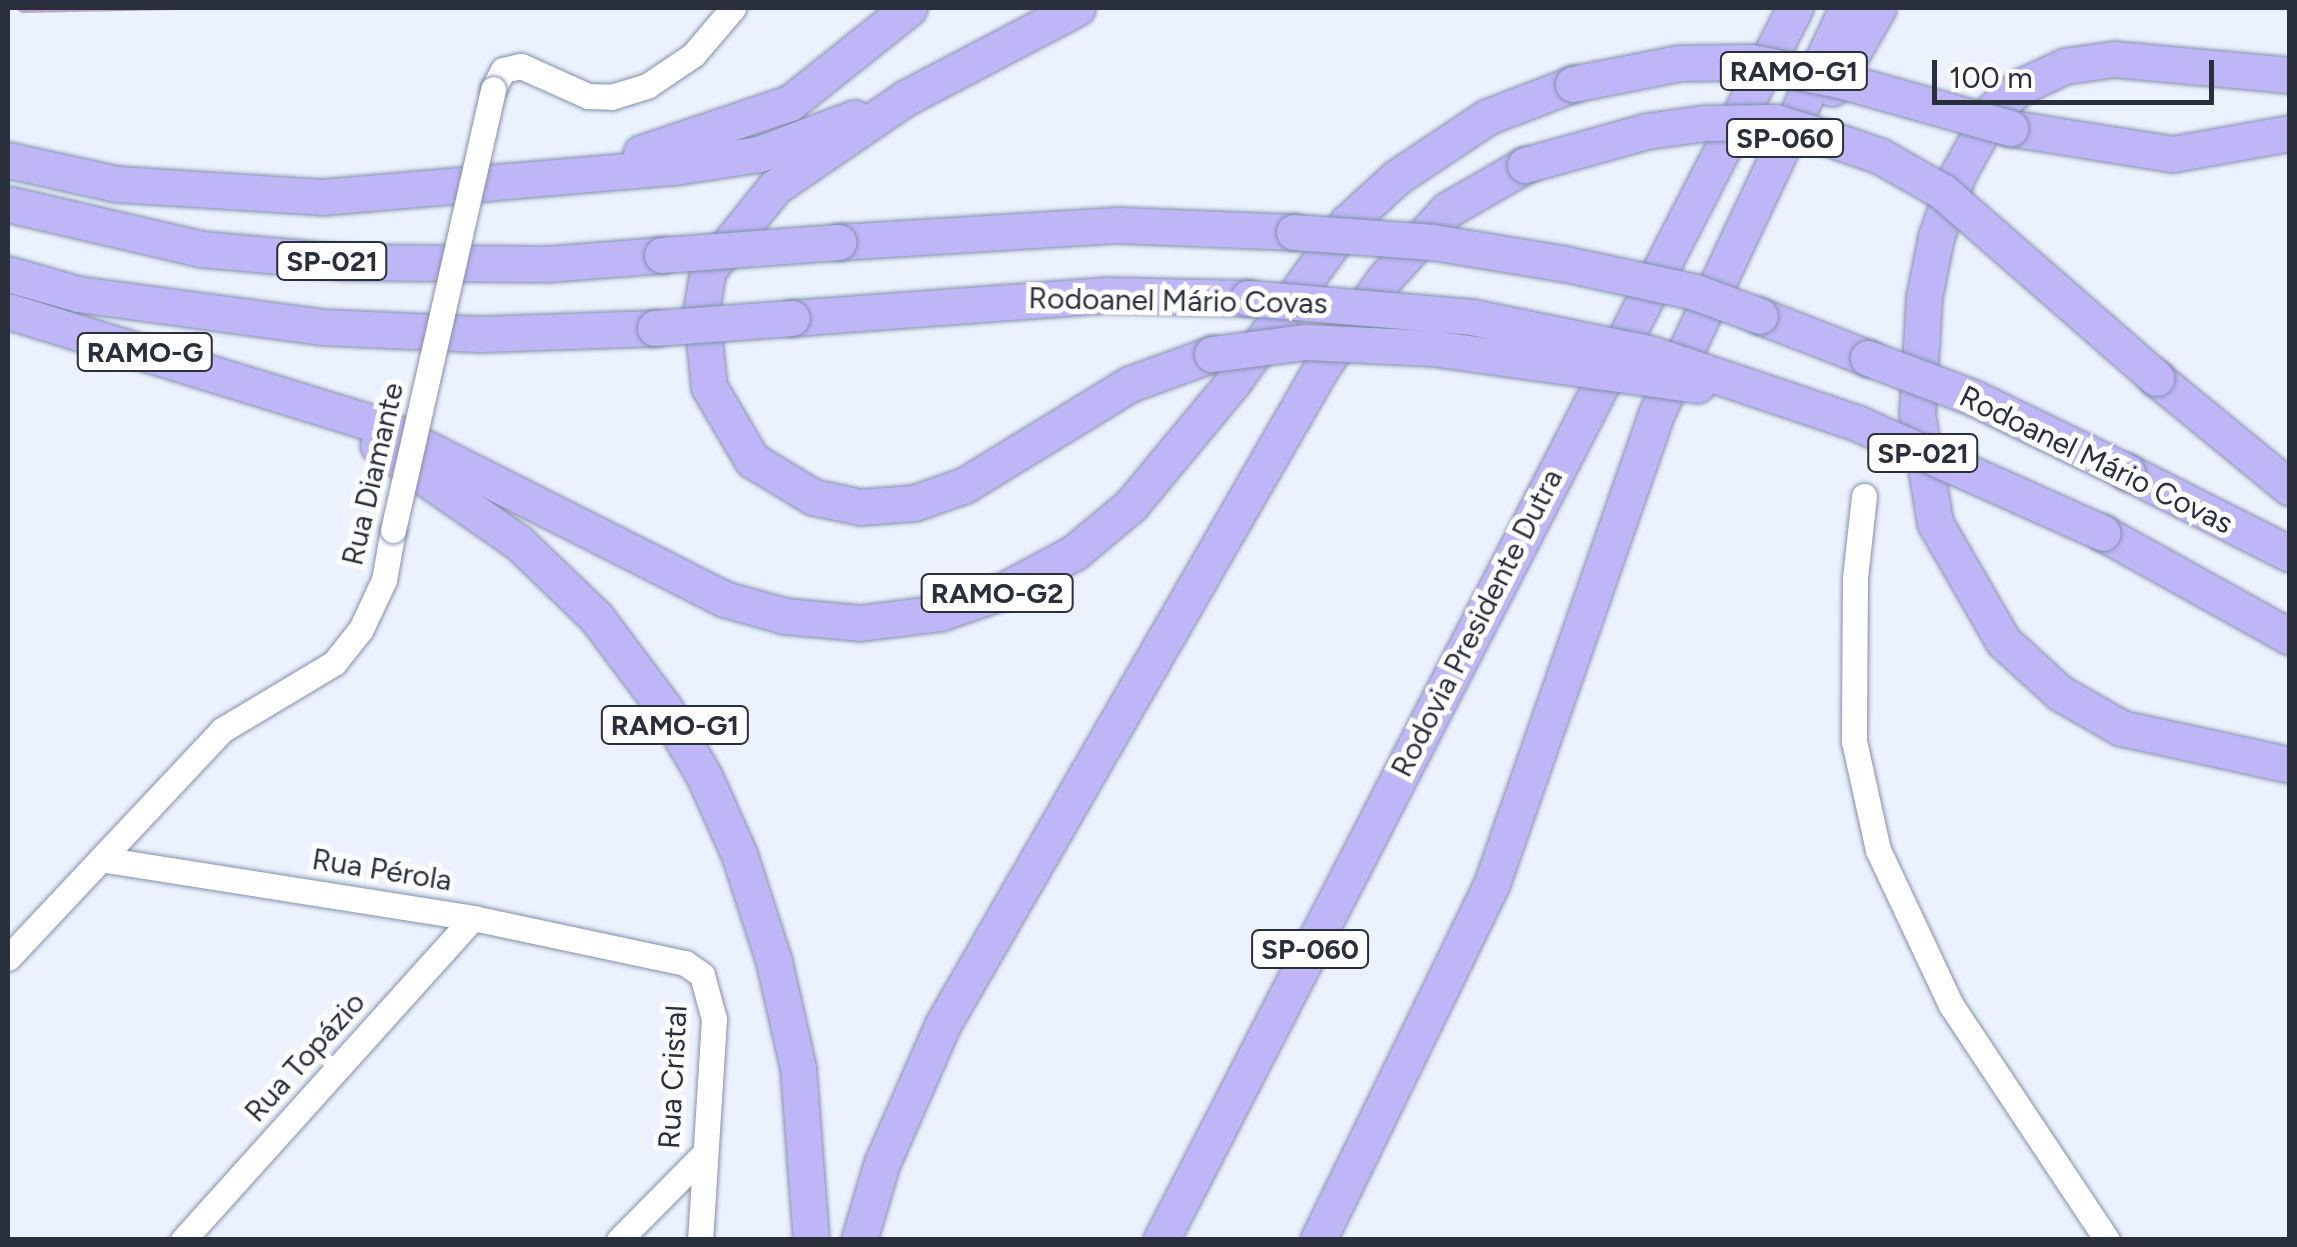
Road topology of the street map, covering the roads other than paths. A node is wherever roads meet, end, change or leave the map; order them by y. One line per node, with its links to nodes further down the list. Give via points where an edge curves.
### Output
1 (733, 8): 24 (street, Rua Diamante, bridge, via 693,56 647,86 612,98 588,96 521,66 503,70 493,88 384,580 361,629 334,664 222,730)
2 (909, 8): 12 (highway, via 790,102 724,130)
3 (1077, 8): 9 (highway)
4 (1795, 8): 34 (highway, Rodovia Presidente Dutra / SP-060)
5 (1847, 8): 14 (highway, SP-060)
6 (1878, 8): 14 (highway)
7 (2290, 75): 23 (highway, via 2114,59 2065,66 2020,86 1994,108 1958,174 1936,237 1924,296 1917,414 1935,523 2002,641 2060,692 2121,728)
8 (1573, 84): 10 (highway, RAMO-G1, bridge, via 1679,63 1751,62 2121,150 2225,149); 18 (highway, RAMO-G2, via 1487,116 1397,177 1347,223 1233,382 1131,505 1075,552 1000,592 940,613 860,623 785,616 724,599 384,427)
9 (904, 99): 12 (highway, via 758,154); 17 (highway, bridge, via 775,187 708,270 701,311 709,386 752,460 813,498 862,506 914,503 992,470 1130,384 1212,354 1306,342 1432,348 1691,385)
10 (2290, 133)
11 (8, 160): 12 (highway, via 117,184 322,198)
12 (564, 176)
13 (8, 204): 21 (highway, Rodoanel Mário Covas / SP-021, bridge, via 201,249 346,262 548,264 1118,225 1433,242 1695,292 1974,398)
14 (1724, 270): 35 (highway, SP-060, via 1638,462 1492,883)
15 (8, 274): 17 (highway, Rodoanel Mário Covas / SP-021, bridge, via 78,294 322,327 480,334 1071,297 1248,298 1472,317 1652,354)
16 (8, 311): 18 (highway, RAMO-G)
17 (1738, 383): 22 (highway, Rodoanel Mário Covas / SP-021, bridge, via 1857,423 2103,532)
18 (266, 388): 32 (highway, RAMO-G1, via 374,443 519,543 596,617 666,709 739,854 774,962 798,1068)
19 (2290, 488): 33 (highway, bridge, via 1944,192 1880,156 1775,122 1705,123 1647,130 1525,165 1447,210 1385,278 1323,365 943,1024 882,1163)
20 (1864, 496): 36 (street, via 1855,578 1854,741 1860,792 1878,850 1951,1005)
21 (2290, 554)
22 (2290, 636)
23 (2290, 765)
24 (100, 859): 25 (street, Rua Pérola); 27 (street, Rua Diamante)
25 (473, 918): 26 (street, Rua Pérola); 29 (street, Rua Topázio)
26 (652, 954): 28 (street, Rua Cristal, via 702,975 711,993)
27 (8, 958)
28 (700, 1157): 30 (street); 31 (street, Rua Cristal)
29 (183, 1240)
30 (618, 1240)
31 (700, 1240)
32 (810, 1240)
33 (859, 1240)
34 (1160, 1240)
35 (1318, 1240)
36 (2107, 1240)

